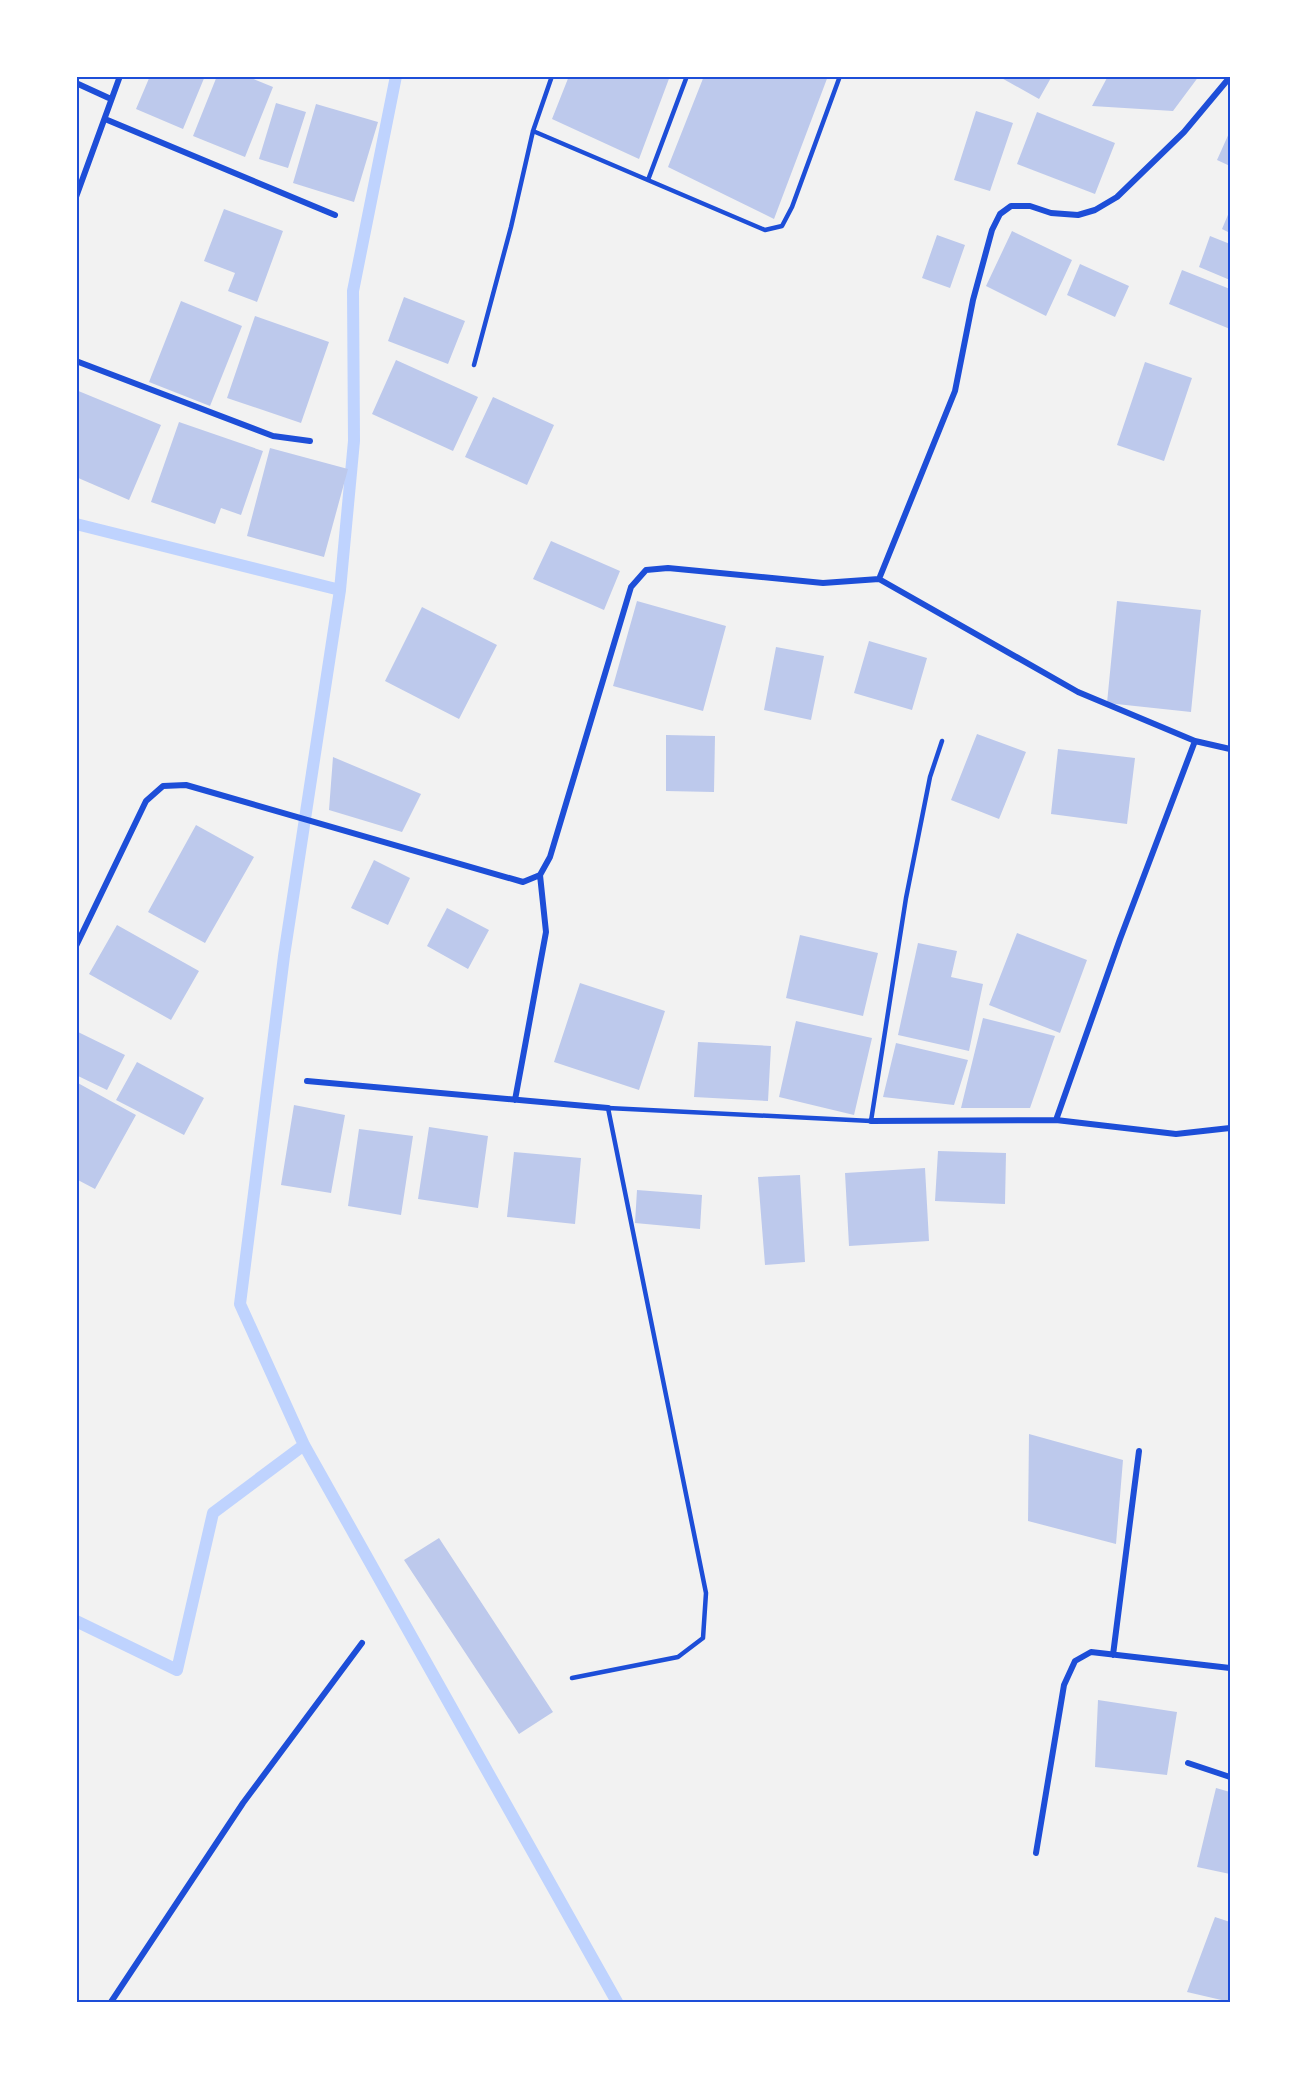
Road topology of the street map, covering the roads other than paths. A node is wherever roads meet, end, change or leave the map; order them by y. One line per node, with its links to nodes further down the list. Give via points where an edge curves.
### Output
1 (120, 76): 7 (street)
2 (552, 76): 9 (lane)
3 (687, 76): 10 (lane)
4 (840, 76): 10 (lane, via 782,226 765,230)
5 (1230, 77): 16 (street, via 1184,132 1116,197 1095,210 1078,215 1011,206 1000,214 973,300 955,391)
6 (76, 83): 7 (street)
7 (111, 99): 8 (street)
8 (105, 119): 11 (street); 12 (street)
9 (532, 131): 10 (lane); 14 (lane)
10 (648, 180)
11 (76, 197)
12 (335, 215)
13 (76, 361): 15 (street, via 273,436)
14 (474, 365)
15 (310, 441)
16 (879, 579): 18 (street, via 1078,692); 20 (street, via 823,583 668,568 646,570 631,587 550,857)
17 (942, 741): 25 (lane, via 930,777 906,898)
18 (1195, 741): 19 (street); 26 (street)
19 (1230, 749)
20 (540, 875): 21 (street, via 523,882 186,785 163,786 146,801); 23 (street, via 546,932)
21 (76, 946)
22 (307, 1081): 23 (street)
23 (515, 1100): 24 (street)
24 (608, 1108): 25 (lane); 32 (lane, via 706,1593 704,1627 703,1638 678,1657)
25 (872, 1120): 26 (street)
26 (1056, 1120): 27 (street, via 1176,1134)
27 (1230, 1128)
28 (1139, 1451): 30 (street)
29 (362, 1642): 36 (street, via 243,1803)
30 (1113, 1654): 31 (street); 35 (street, via 1091,1652 1075,1661 1064,1685)
31 (1230, 1668)
32 (572, 1678)
33 (1188, 1763): 34 (street)
34 (1230, 1777)
35 (1036, 1853)
36 (111, 2002)

